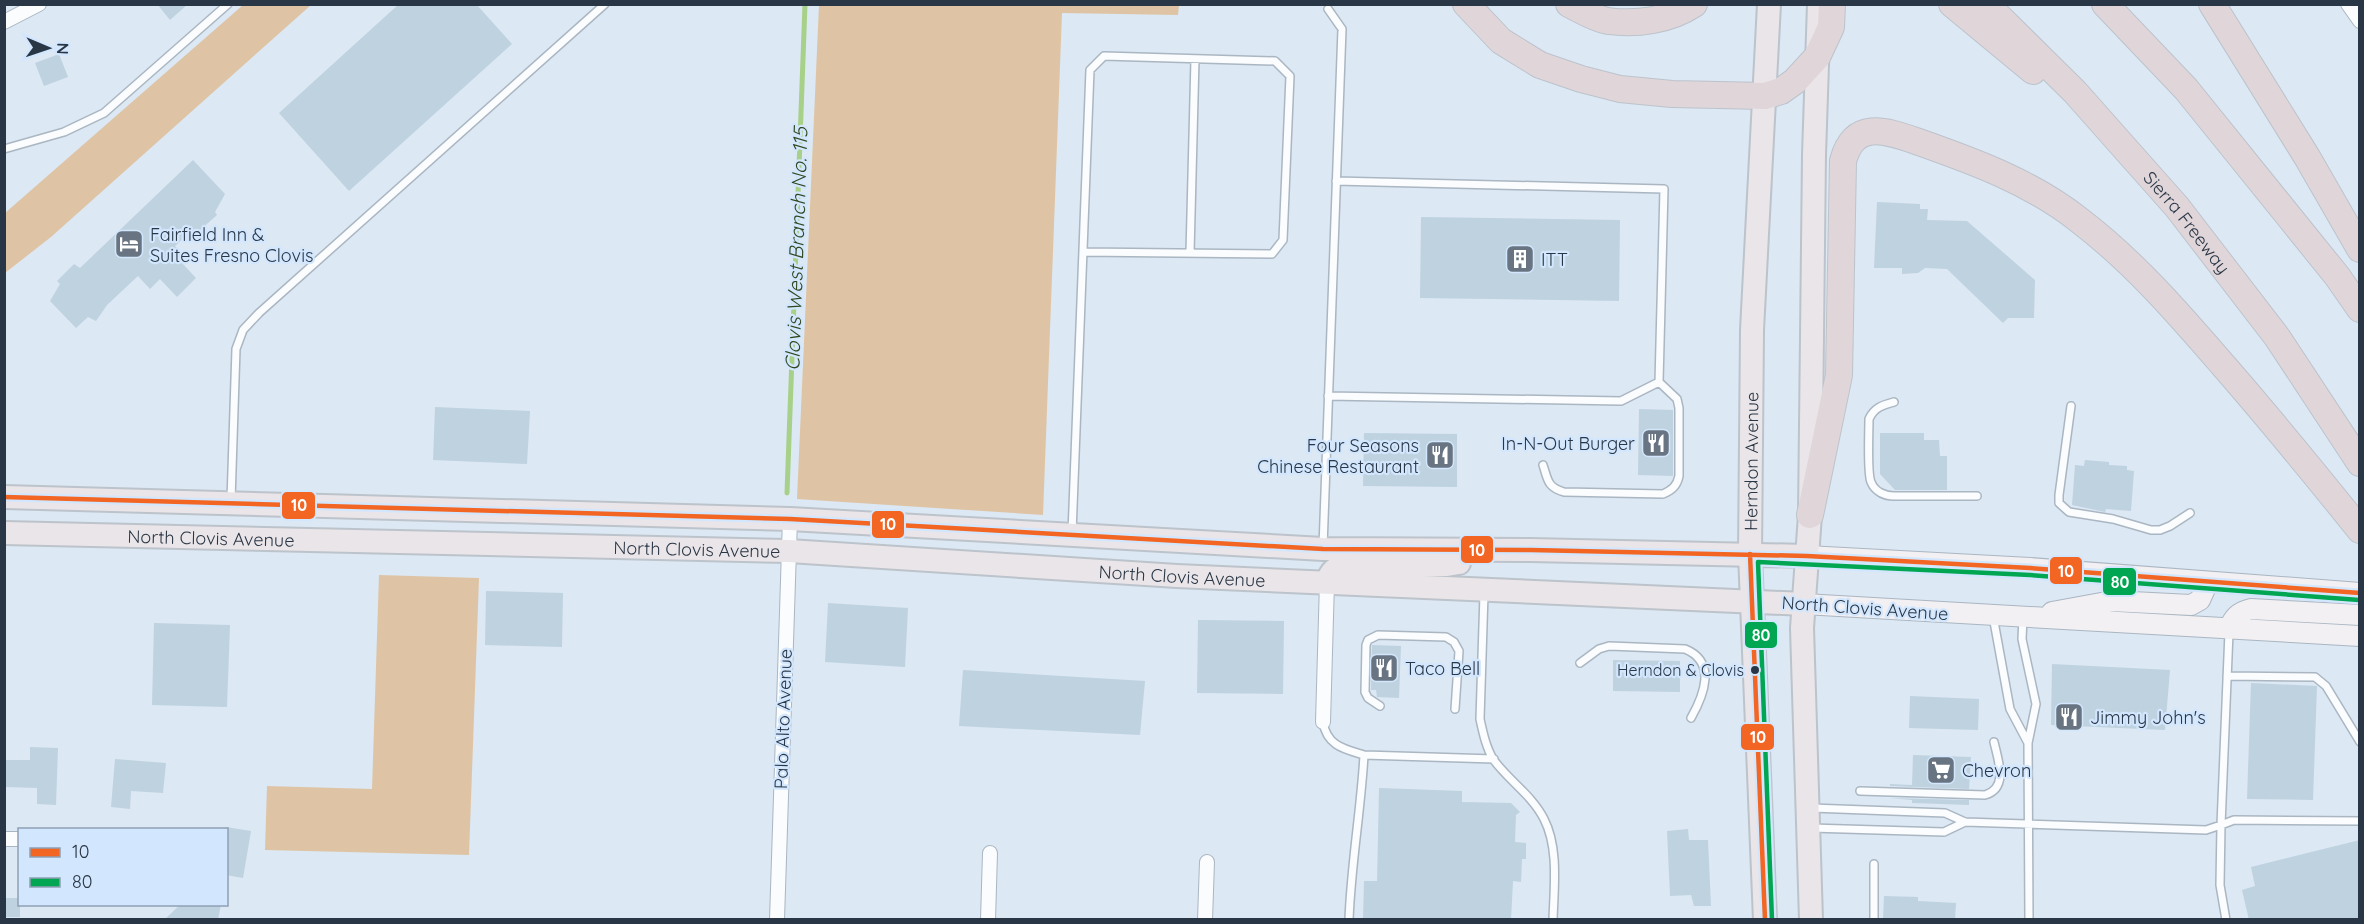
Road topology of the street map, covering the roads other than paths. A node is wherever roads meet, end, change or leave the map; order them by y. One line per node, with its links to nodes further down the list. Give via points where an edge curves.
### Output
1 (39, 4): 17 (street)
2 (228, 4): 22 (lane, via 104,113 64,132)
3 (605, 4): 36 (lane, via 243,330 236,350)
4 (1466, 4): 20 (highway, via 1501,41 1540,65 1581,79 1672,94)
5 (1569, 4): 6 (highway, via 1607,21 1631,21 1655,20 1683,12)
6 (1694, 4)
7 (1769, 4): 20 (main road, Herndon Avenue)
8 (1819, 4): 18 (main road)
9 (1832, 4): 18 (highway, via 1831,27)
10 (1952, 4): 21 (highway)
11 (1986, 4): 21 (highway, Sierra Freeway)
12 (2105, 4): 27 (highway, via 2186,89)
13 (2212, 4): 24 (highway)
14 (2348, 4): 16 (street)
15 (1328, 9): 23 (lane, via 1341,29)
16 (2360, 21)
17 (4, 22)
18 (1817, 57): 20 (highway, via 1795,81); 38 (main road)
19 (1195, 59): 25 (lane, via 1104,56 1090,70); 26 (lane); 26 (lane, via 1275,61 1290,76 1283,240 1272,254)
20 (1765, 96): 46 (main road, Herndon Avenue, via 1752,330)
21 (2125, 148): 32 (highway, Sierra Freeway, via 2177,207 2277,337)
22 (4, 149)
23 (1336, 181): 28 (lane, via 1664,189); 29 (lane)
24 (2360, 249)
25 (1083, 252): 26 (lane); 42 (lane)
26 (1190, 253)
27 (2360, 309)
28 (1659, 382): 29 (lane, via 1621,401); 33 (lane, via 1677,399 1679,408 1678,476 1671,491 1564,492 1548,483)
29 (1328, 396): 43 (lane)
30 (1894, 402): 34 (lane, via 1873,411 1869,419 1870,481 1876,490 1894,496)
31 (2071, 406): 37 (lane, via 2058,495 2062,506 2069,512 2151,530 2170,526)
32 (2360, 463)
33 (1543, 465)
34 (1977, 496)
35 (4, 497): 36 (main road, North Clovis Avenue)
36 (231, 503): 39 (main road, North Clovis Avenue)
37 (2190, 513)
38 (1810, 515): 40 (highway, via 1839,375 1843,161 1846,147 1857,135 1869,130 1911,140 2012,178 2078,219 2162,294); 47 (main road)
39 (790, 519): 42 (main road, North Clovis Avenue); 45 (street, Palo Alto Avenue)
40 (2360, 530)
41 (4, 533): 45 (main road, North Clovis Avenue)
42 (1072, 536): 43 (main road, North Clovis Avenue)
43 (1323, 549): 44 (main road, North Clovis Avenue)
44 (1531, 550): 46 (main road, North Clovis Avenue); 48 (main road, via 1447,565 1345,566 1335,568)
45 (789, 551): 48 (main road, North Clovis Avenue); 80 (street, Palo Alto Avenue)
46 (1750, 554): 47 (main road, North Clovis Avenue); 52 (main road, Herndon Avenue)
47 (1807, 556): 49 (main road, North Clovis Avenue); 53 (main road)
48 (1327, 582): 50 (main road, North Clovis Avenue); 64 (street)
49 (2208, 582): 51 (main road, North Clovis Avenue); 56 (main road, via 2200,600 2191,605 2112,601)
50 (1484, 591): 52 (main road, North Clovis Avenue); 69 (lane, via 1479,709 1483,735)
51 (2360, 594)
52 (1752, 600): 53 (main road, North Clovis Avenue); 77 (main road, Herndon Avenue)
53 (1804, 604): 55 (main road, North Clovis Avenue); 71 (main road)
54 (2360, 615): 57 (main road, via 2251,609 2238,614)
55 (1993, 616): 56 (main road, North Clovis Avenue); 67 (lane, via 2010,709)
56 (2023, 617): 57 (main road, North Clovis Avenue); 67 (lane, via 2022,639 2036,704)
57 (2229, 629): 58 (main road, North Clovis Avenue); 60 (lane)
58 (2360, 636)
59 (1580, 663): 63 (lane, via 1609,646 1694,652 1704,668 1704,689)
60 (2227, 676): 66 (lane, via 2315,677 2326,686); 75 (lane)
61 (1380, 706): 62 (lane, via 1365,692 1368,640 1378,635 1446,637 1459,651)
62 (1455, 709)
63 (1691, 718)
64 (1323, 722): 68 (lane, via 1332,743)
65 (1994, 742): 70 (lane, via 2000,778 1992,793)
66 (2360, 742)
67 (2028, 743): 74 (lane)
68 (1364, 755): 69 (lane); 83 (lane)
69 (1494, 759): 84 (lane, via 1547,826 1553,852)
70 (1860, 791)
71 (1808, 818): 73 (lane, via 1945,813); 73 (lane, via 1944,832); 87 (main road)
72 (2360, 821): 75 (lane, via 2234,820)
73 (1965, 822): 74 (lane)
74 (2030, 824): 75 (lane, via 2206,830); 89 (lane)
75 (2221, 825): 90 (lane, via 2220,885)
76 (990, 853): 81 (street)
77 (1762, 860): 85 (main road, Herndon Avenue); 86 (main road)
78 (1207, 862): 82 (street)
79 (1874, 864): 88 (lane)
80 (777, 920)
81 (988, 920)
82 (1205, 920)
83 (1349, 920)
84 (1553, 920)
85 (1765, 920)
86 (1778, 920)
87 (1811, 920)
88 (1874, 920)
89 (2029, 920)
90 (2226, 920)

